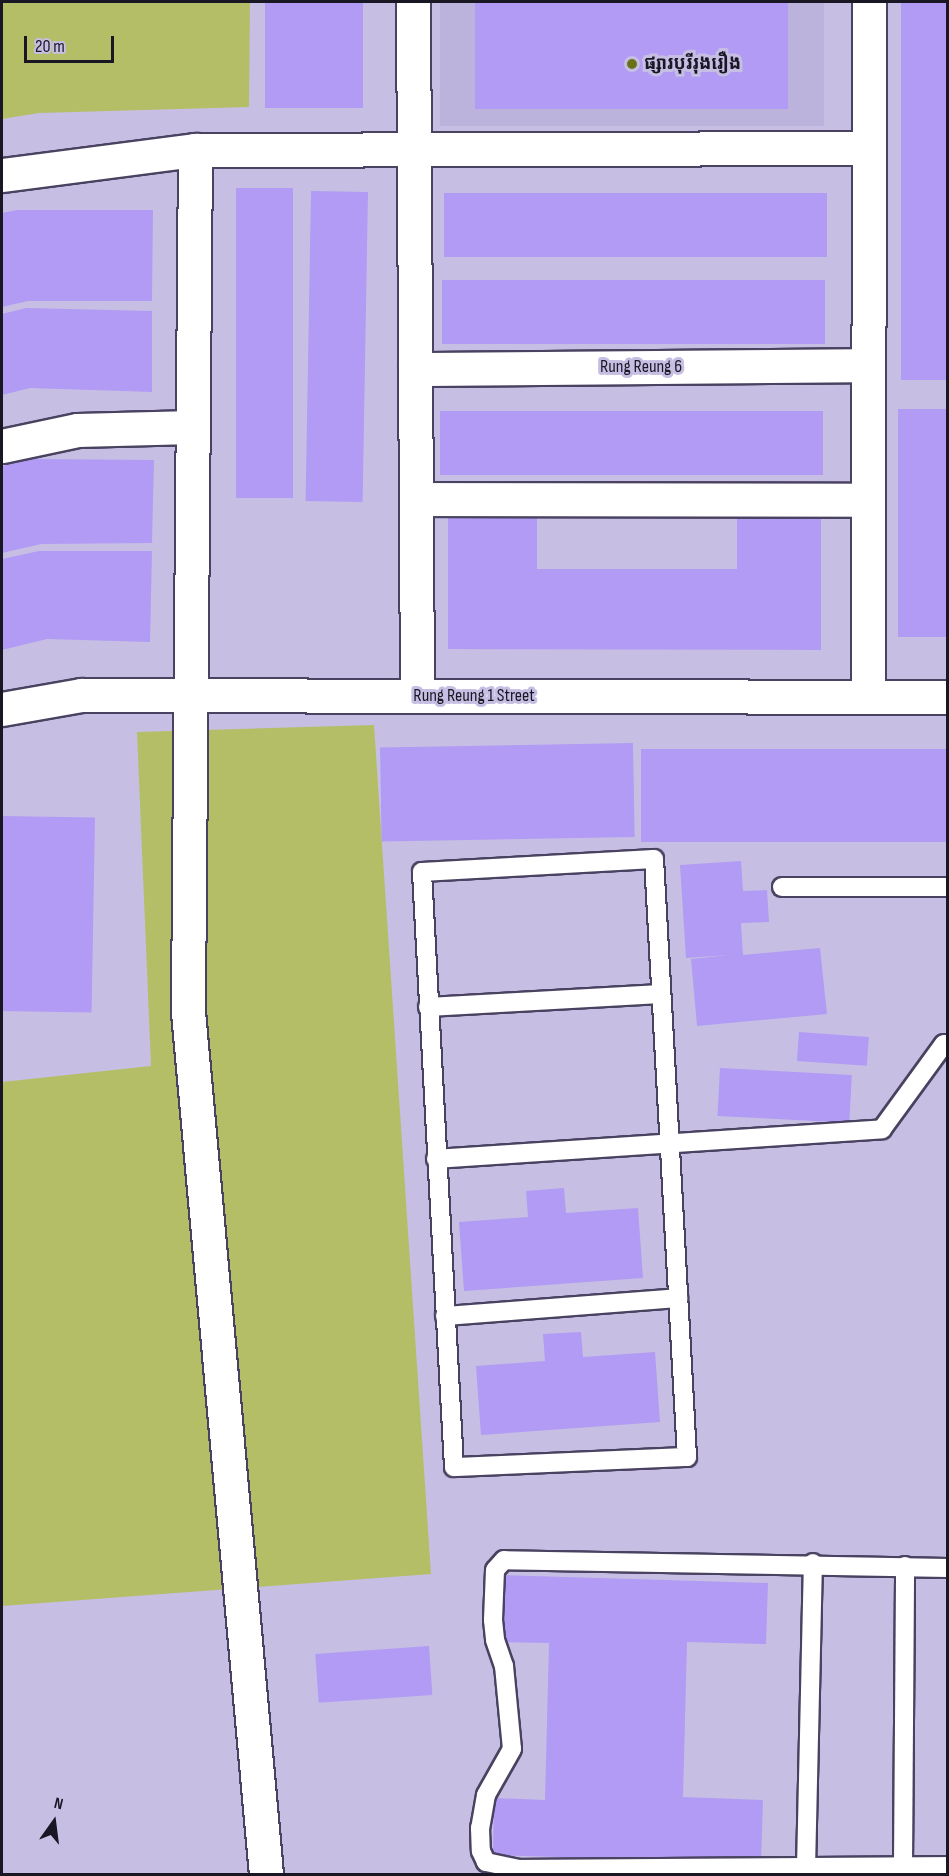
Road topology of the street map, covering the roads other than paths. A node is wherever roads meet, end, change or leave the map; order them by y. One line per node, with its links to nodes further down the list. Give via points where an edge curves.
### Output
1 (412, 2): 4 (street)
2 (869, 2): 3 (street)
3 (869, 148): 4 (street); 7 (street)
4 (414, 149): 5 (street); 8 (street)
5 (195, 150): 6 (street); 9 (street)
6 (2, 175)
7 (868, 365): 8 (street, Rung Reung 6); 12 (street)
8 (415, 369): 11 (street)
9 (193, 427): 10 (street, via 77,430); 13 (street)
10 (2, 446)
11 (416, 499): 12 (street); 14 (street)
12 (868, 500): 15 (street)
13 (191, 695): 14 (street, Rung Reung 1 Street); 17 (street, Rung Reung 1 Street, via 81,695); 33 (street, via 188,1012)
14 (417, 695): 15 (street, Rung Reung 1 Street)
15 (868, 697): 16 (street, Rung Reung 1 Street)
16 (948, 697)
17 (2, 709)
18 (782, 887): 19 (lane)
19 (948, 887)
20 (661, 994): 21 (lane); 21 (lane, via 654,859 642,859 422,872); 23 (lane)
21 (428, 1007): 24 (lane)
22 (948, 1044): 23 (lane, via 944,1044 882,1129)
23 (669, 1144): 24 (lane); 25 (lane)
24 (436, 1159): 26 (lane)
25 (678, 1298): 26 (lane); 26 (lane, via 687,1457 454,1467)
26 (445, 1316)
27 (813, 1563): 28 (lane); 32 (lane); 32 (lane, via 504,1560 498,1564 495,1640 504,1666 512,1749 486,1795 480,1828 481,1851 486,1862 519,1869)
28 (905, 1566): 29 (lane); 30 (lane)
29 (948, 1568)
30 (903, 1866): 31 (lane); 32 (lane)
31 (948, 1866)
32 (806, 1868)
33 (266, 1875)

